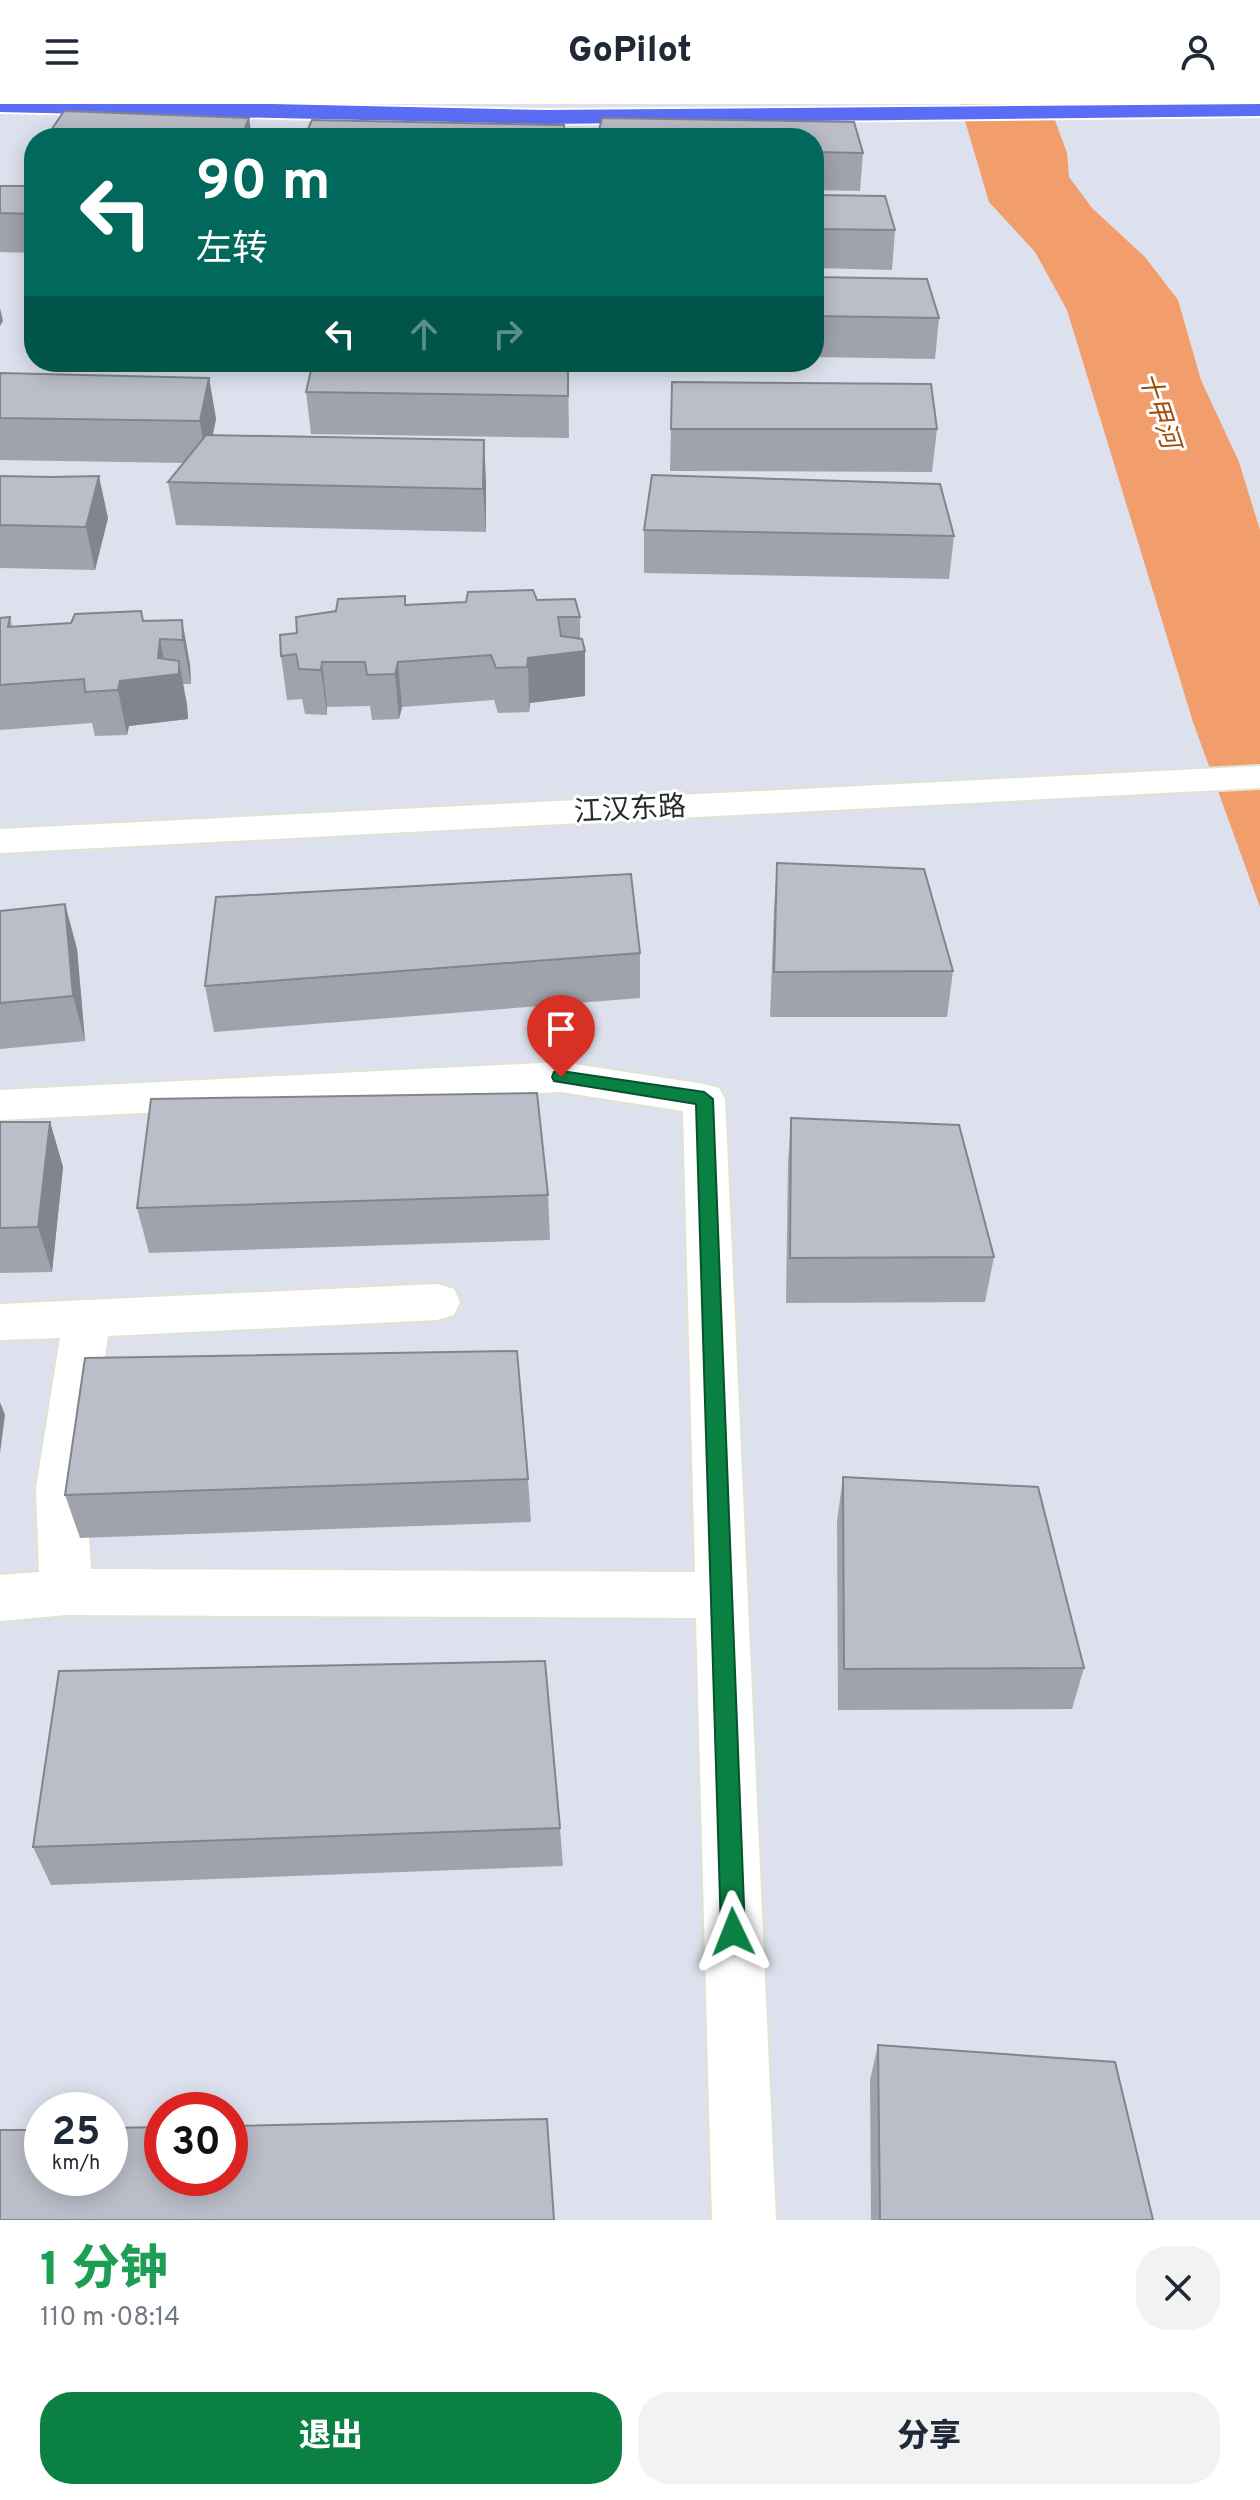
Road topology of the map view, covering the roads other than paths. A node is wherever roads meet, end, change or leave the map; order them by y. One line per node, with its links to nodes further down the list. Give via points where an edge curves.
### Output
1 (0, 105): 2 (main road, via 545,117)
2 (1259, 107)
3 (1260, 777): 4 (street, 江汉东路)
4 (0, 841)
5 (0, 1105): 10 (street, via 561,1077 704,1099)
6 (437, 1302): 7 (street)
7 (87, 1319): 8 (street); 9 (street, via 61,1488)
8 (0, 1322)
9 (66, 1592): 10 (street); 11 (street)
10 (721, 1595): 12 (street)
11 (0, 1598)
12 (744, 2220)

